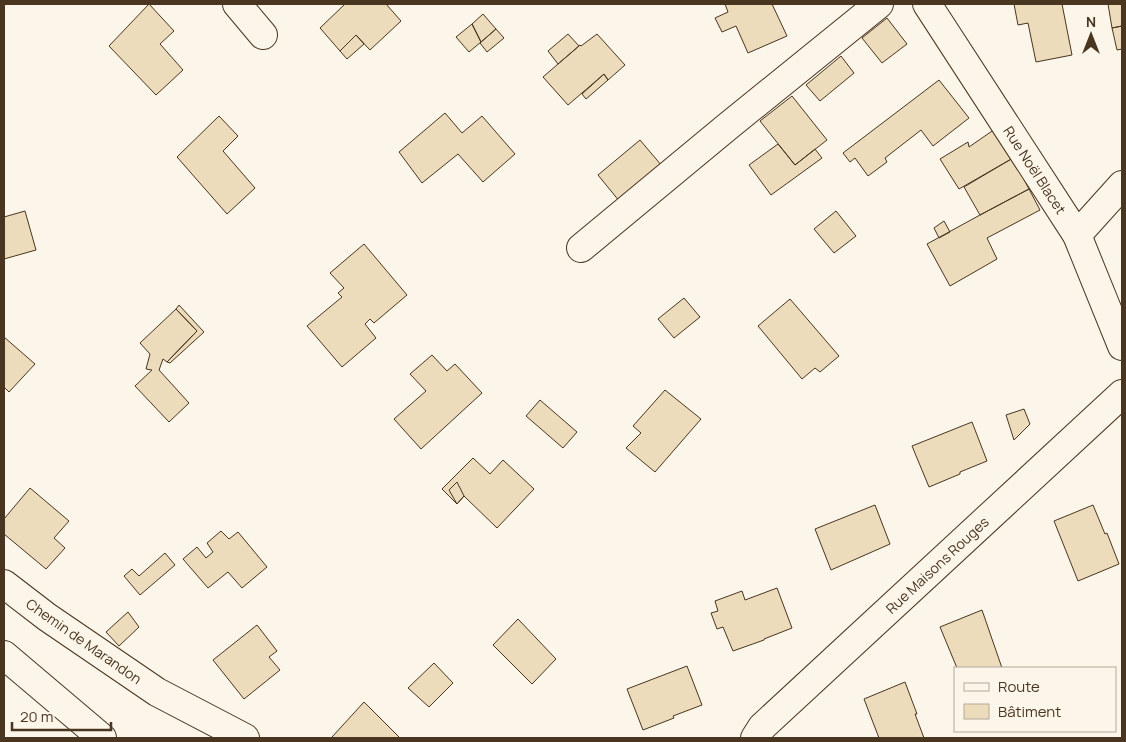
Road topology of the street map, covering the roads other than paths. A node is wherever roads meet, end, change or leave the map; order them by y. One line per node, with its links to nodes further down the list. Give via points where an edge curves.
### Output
1 (237, 4): 4 (street)
2 (879, 4): 7 (street)
3 (927, 4): 6 (street, Rue Noël Blacet)
4 (263, 35)
5 (1122, 184): 6 (street)
6 (1077, 235): 8 (street, Rue Noël Blacet)
7 (581, 248)
8 (1122, 346)
9 (1122, 394): 14 (street, Rue Maisons Rouges, via 762,727)
10 (4, 584): 13 (street, Chemin de Marandon, via 157,692)
11 (4, 655): 12 (street)
12 (102, 738)
13 (245, 738)
14 (755, 738)

